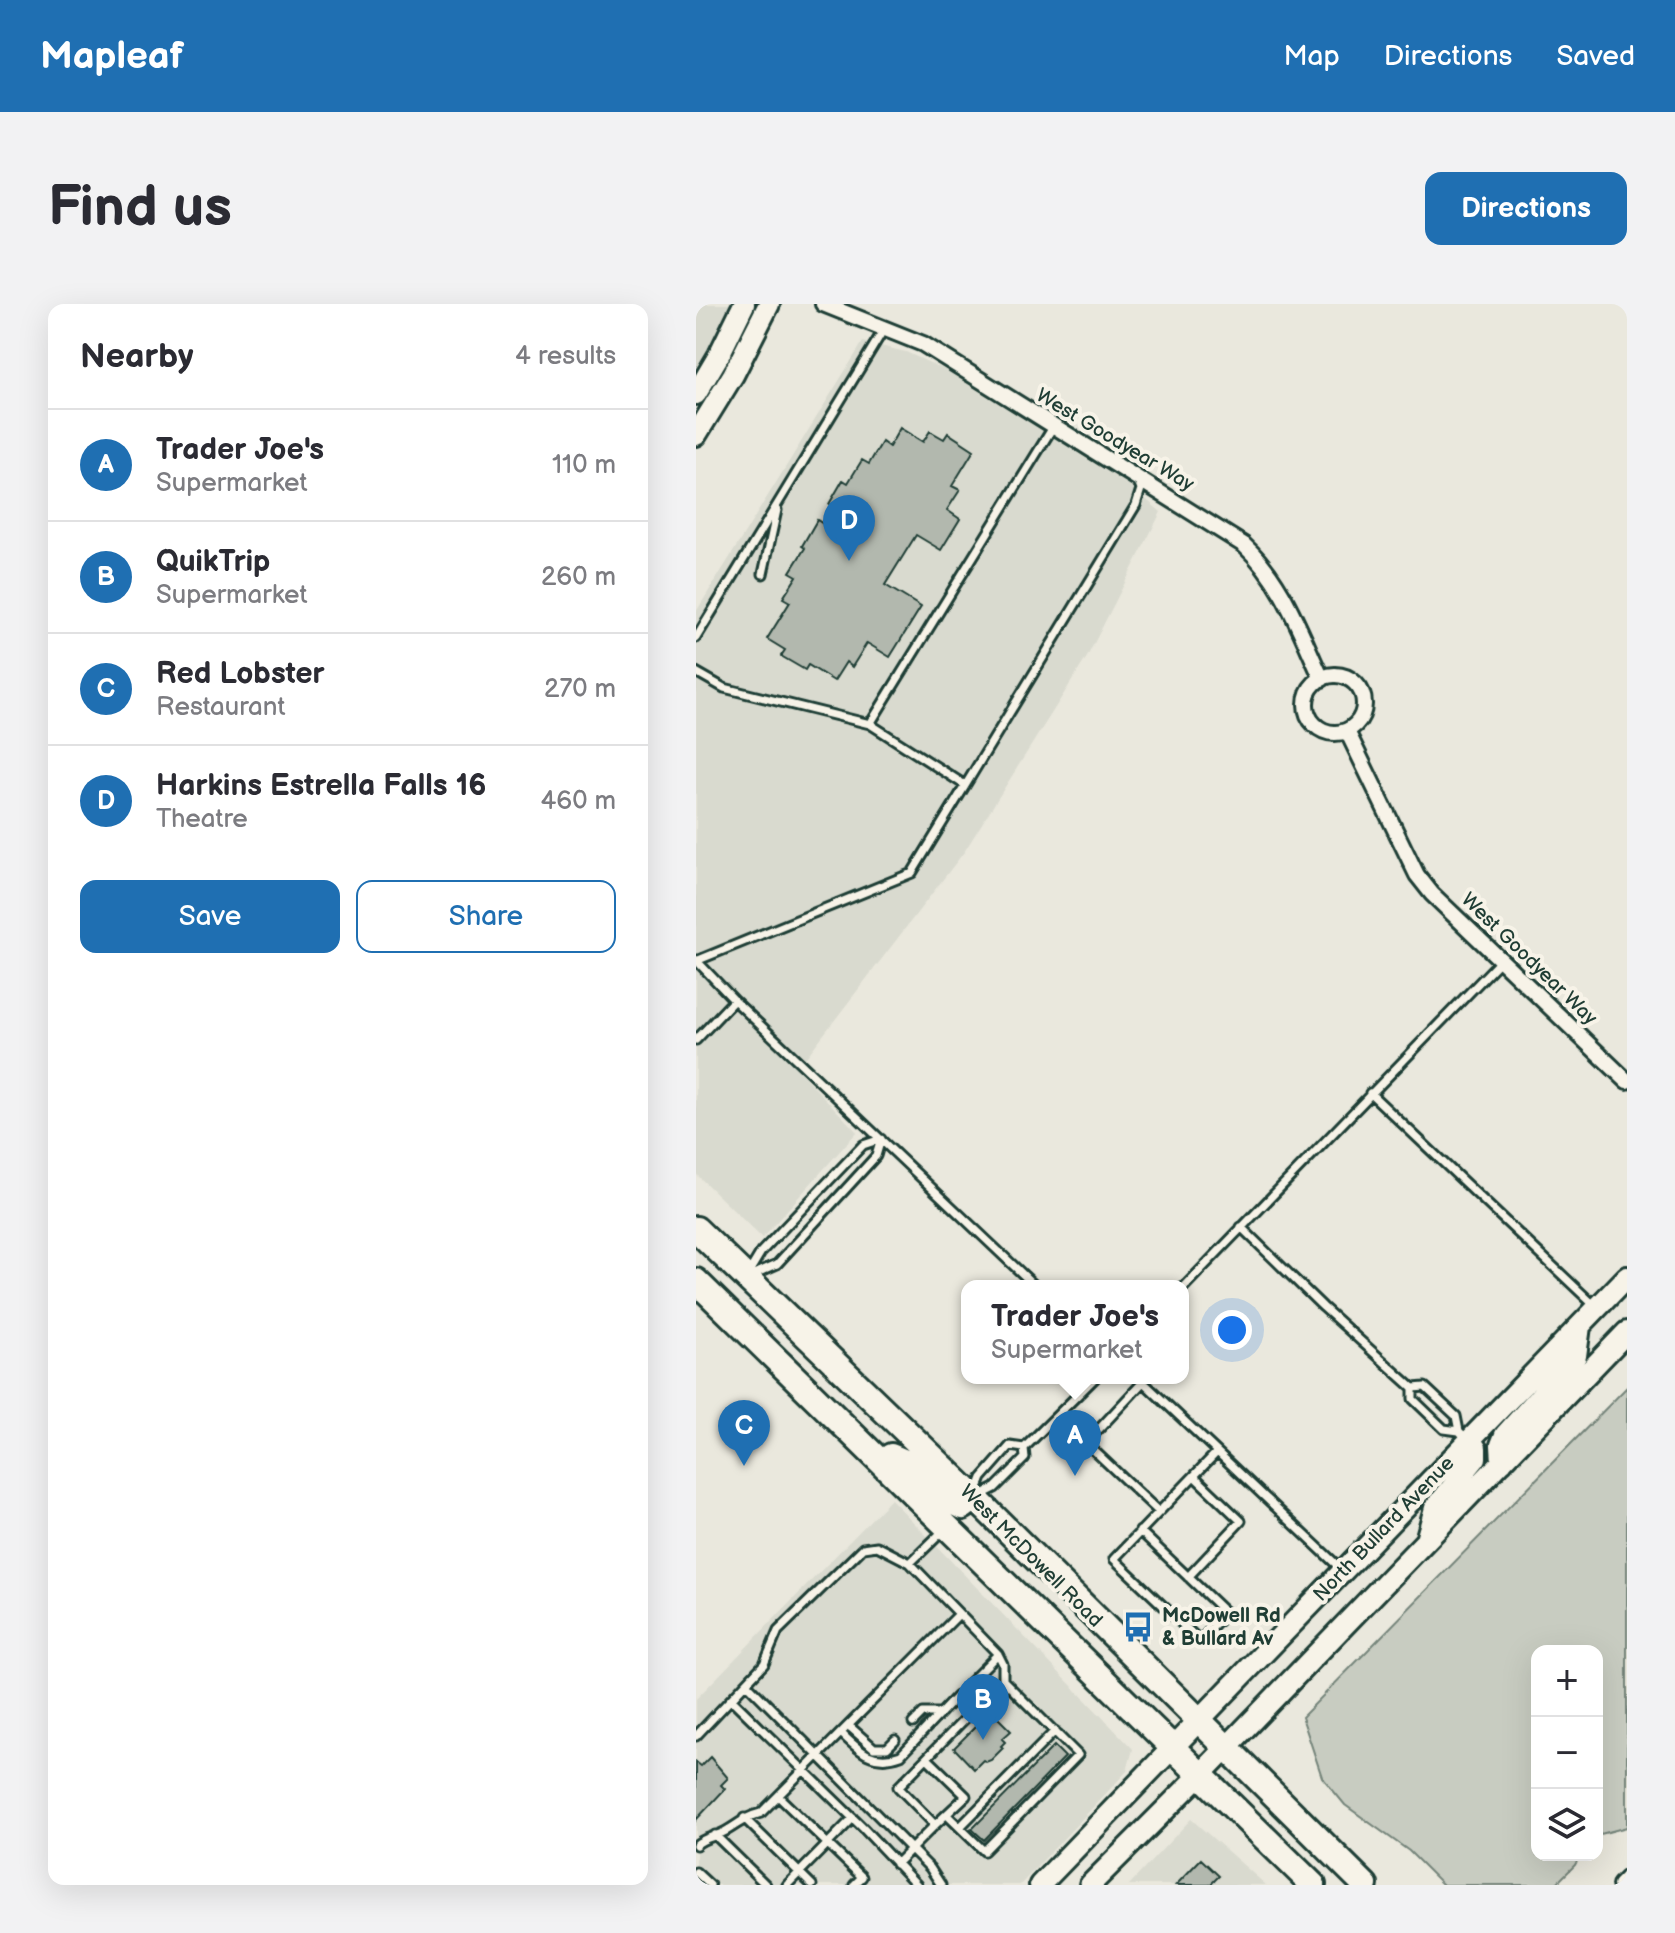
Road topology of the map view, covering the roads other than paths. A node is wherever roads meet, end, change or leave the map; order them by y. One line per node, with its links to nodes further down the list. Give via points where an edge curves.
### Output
1 (744, 304): 5 (main road)
2 (769, 304): 7 (main road)
3 (823, 304): 4 (street, West Goodyear Way)
4 (884, 328): 6 (street, West Goodyear Way, via 923,344); 9 (lane)
5 (696, 394)
6 (1053, 427): 8 (street, West Goodyear Way); 14 (lane)
7 (696, 435)
8 (1137, 479): 13 (street, West Goodyear Way, via 1261,561 1275,579); 16 (lane, via 1141,489 1136,505)
9 (779, 502): 10 (lane); 11 (lane)
10 (763, 574)
11 (696, 638)
12 (696, 672): 14 (lane, via 724,688)
13 (1322, 679): 15 (street, via 1308,695 1310,717 1325,731); 15 (street, via 1344,677 1361,692 1362,715)
14 (870, 724): 16 (lane)
15 (1347, 731): 17 (street, West Goodyear Way, via 1417,875)
16 (965, 785): 18 (lane, via 912,873)
17 (1501, 960): 21 (street, West Goodyear Way); 22 (lane)
18 (696, 961): 19 (lane)
19 (734, 1000): 20 (lane); 23 (lane)
20 (697, 1036)
21 (1627, 1081)
22 (1370, 1093): 24 (lane); 32 (lane)
23 (881, 1139): 27 (lane, via 863,1145 761,1252); 27 (lane, via 876,1156 777,1264); 28 (lane)
24 (1241, 1227): 30 (lane); 38 (lane)
25 (696, 1229): 27 (main road, West McDowell Road)
26 (1627, 1277): 32 (main road, North Bullard Avenue)
27 (746, 1278): 31 (main road); 45 (main road, West McDowell Road)
28 (1029, 1280)
29 (696, 1281): 31 (main road, West McDowell Road)
30 (1189, 1282)
31 (720, 1304): 40 (main road, West McDowell Road)
32 (1597, 1308): 33 (main road, North Bullard Avenue)
33 (1580, 1326): 39 (main road, North Bullard Avenue); 43 (main road, via 1576,1356 1505,1435)
34 (1627, 1332): 43 (main road, North Bullard Avenue)
35 (1089, 1384): 41 (lane)
36 (1138, 1384): 46 (lane, via 1086,1443)
37 (1145, 1384): 42 (lane)
38 (1413, 1388): 39 (lane, via 1413,1399 1444,1429); 39 (lane, via 1425,1387 1456,1416)
39 (1464, 1436): 49 (main road, via 1476,1448 1476,1458 1435,1508); 51 (main road, North Bullard Avenue)
40 (863, 1443): 45 (main road, via 903,1461 963,1507); 47 (main road, West McDowell Road)
41 (1024, 1448): 45 (lane, via 1025,1458 995,1488); 45 (lane, via 1010,1446 982,1478)
42 (1217, 1452): 44 (lane); 51 (lane)
43 (1502, 1462): 49 (main road, North Bullard Avenue)
44 (1194, 1476): 46 (lane); 52 (lane, via 1241,1521)
45 (975, 1498): 62 (main road, West McDowell Road)
46 (1159, 1512): 48 (lane)
47 (948, 1526): 50 (lane); 68 (main road, West McDowell Road)
48 (1140, 1531): 52 (lane); 52 (lane, via 1114,1559 1200,1641 1226,1613)
49 (1426, 1541): 69 (main road, North Bullard Avenue)
50 (910, 1563): 53 (lane); 57 (lane, via 877,1546 863,1548 778,1631 764,1664)
51 (1344, 1571): 62 (main road, North Bullard Avenue)
52 (1188, 1577)
53 (959, 1614): 54 (lane); 63 (lane)
54 (998, 1654): 55 (lane); 56 (lane)
55 (1003, 1680): 64 (lane); 71 (lane)
56 (969, 1683)
57 (747, 1684): 59 (lane); 70 (lane)
58 (957, 1696): 60 (lane)
59 (732, 1700): 66 (lane); 72 (lane)
60 (940, 1713): 61 (lane, via 923,1713); 65 (lane, via 892,1758 865,1755)
61 (913, 1723)
62 (1198, 1723): 68 (main road, North Bullard Avenue); 69 (main road, West McDowell Road)
63 (849, 1726): 65 (lane); 67 (lane, via 874,1748 887,1748)
64 (1055, 1731): 79 (lane, via 1008,1785); 79 (lane, via 1078,1755 1025,1802 984,1851)
65 (841, 1733): 70 (lane)
66 (696, 1736)
67 (895, 1740)
68 (1174, 1749): 73 (main road, West McDowell Road); 95 (main road, North Bullard Avenue)
69 (1225, 1749): 73 (main road, North Bullard Avenue); 98 (main road, West McDowell Road)
70 (819, 1757): 72 (lane); 83 (lane)
71 (927, 1758): 75 (lane, via 966,1796); 78 (lane, via 898,1787)
72 (805, 1770): 74 (lane); 77 (lane)
73 (1200, 1775): 96 (main road, North Bullard Avenue); 97 (main road, West McDowell Road)
74 (778, 1796): 76 (lane, via 761,1813); 81 (lane)
75 (947, 1815): 78 (lane); 79 (lane)
76 (744, 1818): 80 (lane); 86 (lane)
77 (853, 1818): 81 (lane); 84 (lane)
78 (935, 1825): 83 (lane)
79 (960, 1827)
80 (715, 1835): 82 (lane); 89 (lane)
81 (828, 1843): 86 (lane); 92 (lane, via 862,1877)
82 (696, 1845)
83 (911, 1849): 84 (lane); 94 (lane)
84 (896, 1864): 93 (lane)
85 (696, 1872): 88 (lane)
86 (799, 1873): 90 (lane); 91 (lane)
87 (1627, 1878): 99 (street)
88 (710, 1885)
89 (766, 1885)
90 (787, 1885)
91 (812, 1885)
92 (854, 1885)
93 (917, 1885)
94 (941, 1885)
95 (1040, 1885)
96 (1090, 1885)
97 (1313, 1885)
98 (1365, 1885)
99 (1620, 1885)

